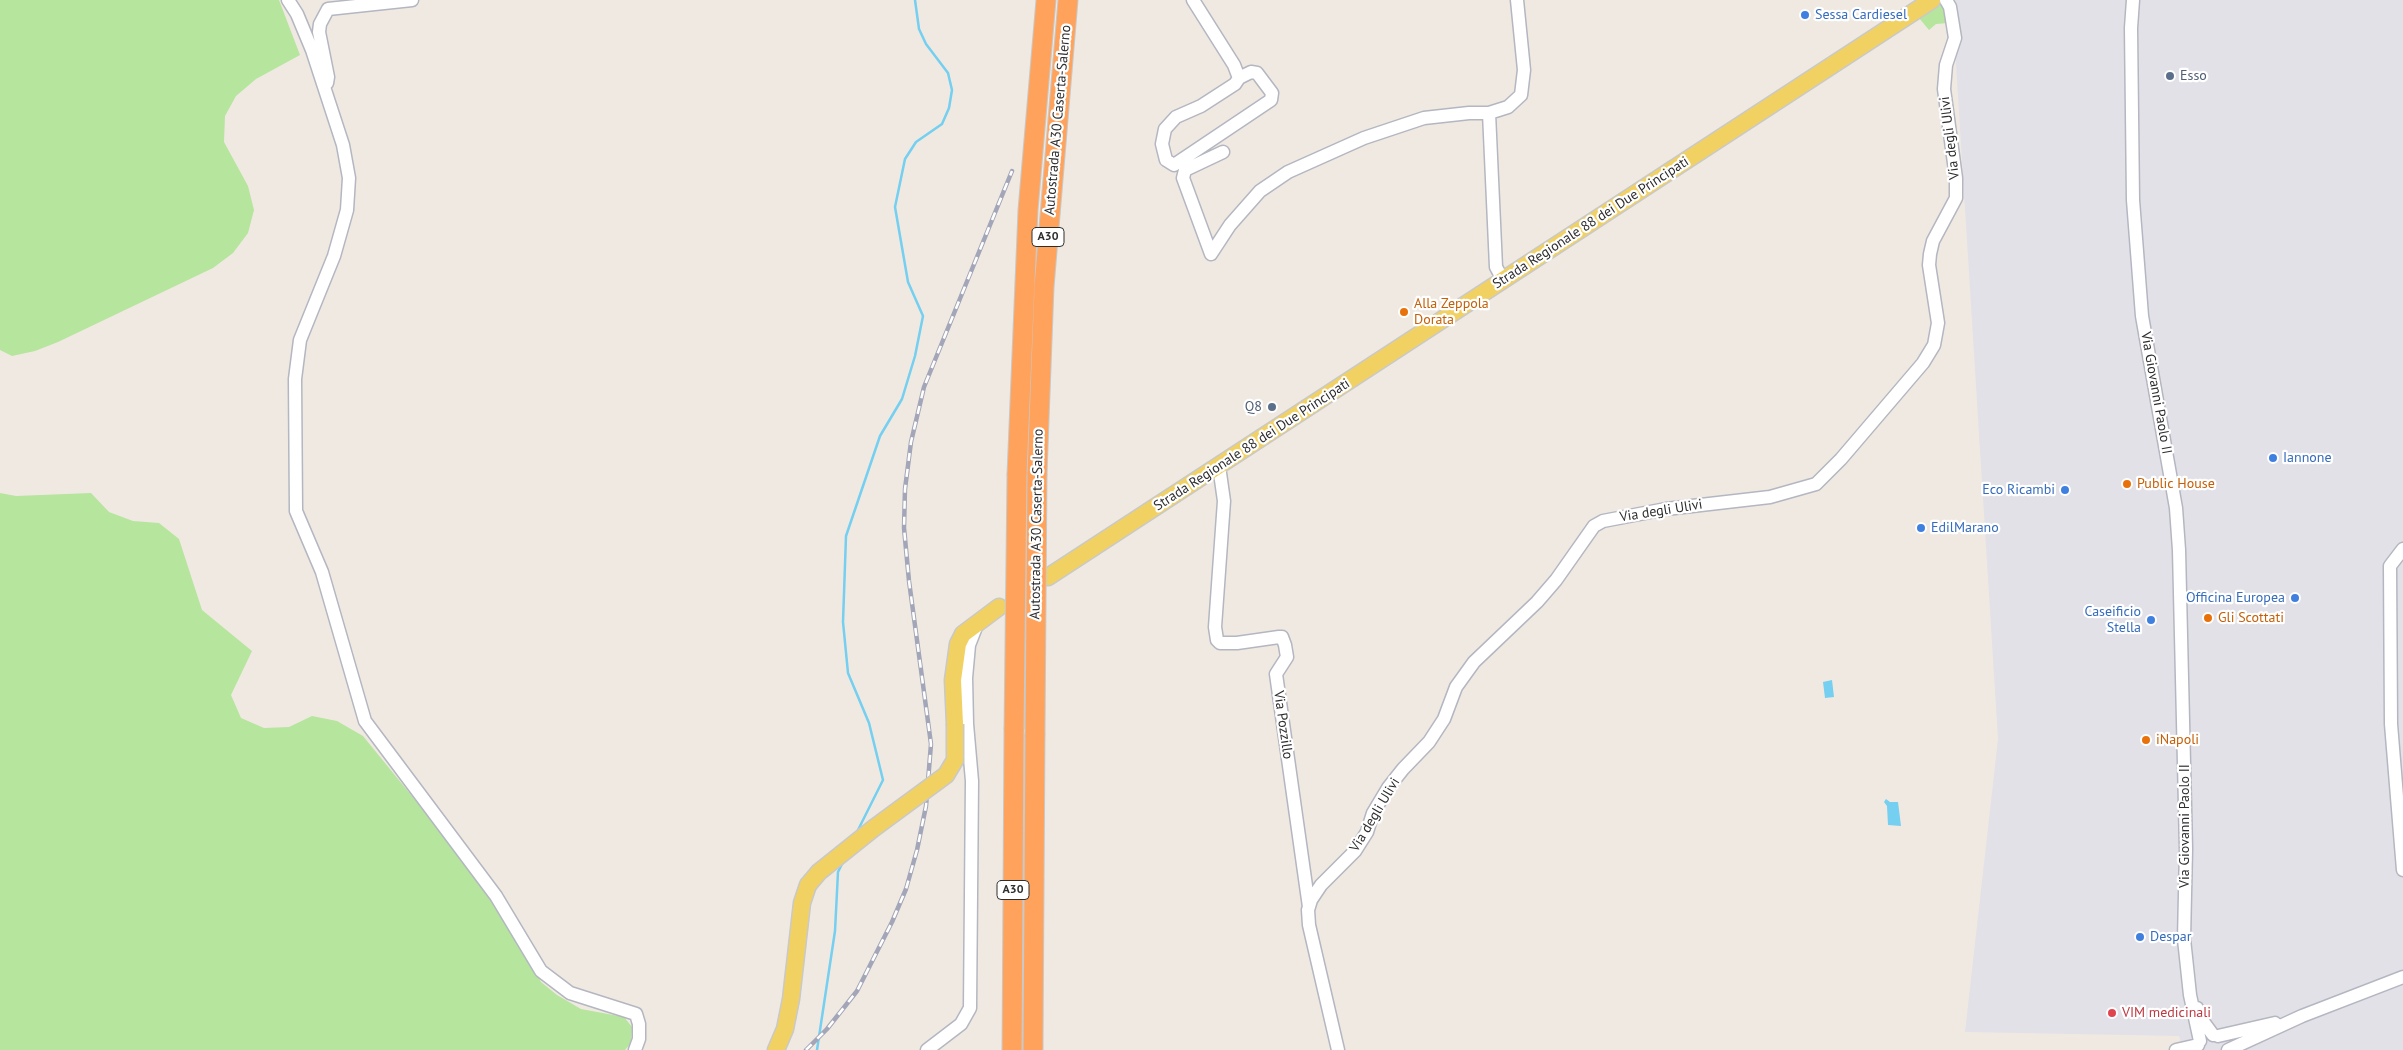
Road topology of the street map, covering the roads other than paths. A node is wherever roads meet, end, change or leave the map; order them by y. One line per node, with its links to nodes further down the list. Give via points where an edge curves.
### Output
1 (288, 0): 13 (street, via 312,50)
2 (412, 0): 13 (street, via 328,10 319,32 328,77)
3 (1046, 0): 32 (highway, Autostrada A30 Caserta-Salerno / A30, bridge, via 1028,210 1017,474)
4 (1068, 0): 33 (highway, Autostrada A30 Caserta-Salerno / A30, bridge, via 1044,286 1037,474)
5 (1193, 0): 12 (street)
6 (1512, 0): 11 (street)
7 (1517, 0): 11 (street)
8 (1932, 0): 16 (main road, Strada Regionale 88 dei Due Principati)
9 (1946, 0): 23 (street, Via degli Ulivi, via 1954,38 1946,65 1944,89 1956,198 1933,241 1930,254 1938,323 1934,345 1922,363 1816,484 1770,497 1618,517 1594,526 1537,602 1474,662 1456,687 1444,719 1429,742 1388,788 1355,851 1321,885)
10 (2133, 0): 25 (street, Via Giovanni Paolo II, via 2133,200 2141,306 2176,508 2179,550 2186,840 2184,939)
11 (1521, 22): 14 (street, via 1524,70 1521,95 1508,107)
12 (1239, 78): 12 (street, via 1201,106 1176,118 1165,129 1162,144 1166,160 1174,165 1271,100 1272,93 1257,73 1251,72)
13 (325, 90): 29 (street, via 343,144 349,178 347,210 334,256 300,340 295,379 296,511 322,572 365,721 496,896 542,971 570,993 636,1014 639,1039)
14 (1489, 113): 15 (street, via 1424,118 1364,138 1288,172 1260,191 1230,225 1211,254 1183,178 1185,170); 16 (street, via 1496,267)
15 (1223, 152)
16 (1503, 280): 17 (main road, Strada Regionale 88 dei Due Principati)
17 (1219, 466): 19 (main road, Strada Regionale 88 dei Due Principati); 23 (street, Via Pozzillo, via 1224,501 1215,627 1217,640 1220,643 1237,643 1279,637 1285,645 1287,656 1276,674)
18 (2403, 549): 22 (street, via 2390,566 2392,724)
19 (1048, 577)
20 (999, 607): 21 (main road)
21 (978, 622): 30 (main road, bridge, via 963,634 958,644 953,680 955,760 946,776 874,828 819,872 808,886 802,903 791,999); 31 (street, via 969,644 966,678 972,780 970,1008 961,1024)
22 (2403, 870)
23 (1309, 907): 34 (street, via 1309,925)
24 (2403, 977): 26 (street)
25 (2190, 994): 27 (street, via 2202,1020); 28 (street)
26 (2302, 1016): 27 (street); 36 (street)
27 (2216, 1035): 28 (street, via 2205,1036); 36 (street, via 2224,1042)
28 (2198, 1045): 35 (street)
29 (635, 1050)
30 (776, 1050)
31 (927, 1050)
32 (1012, 1050)
33 (1033, 1050)
34 (1338, 1050)
35 (2176, 1050)
36 (2226, 1050)

